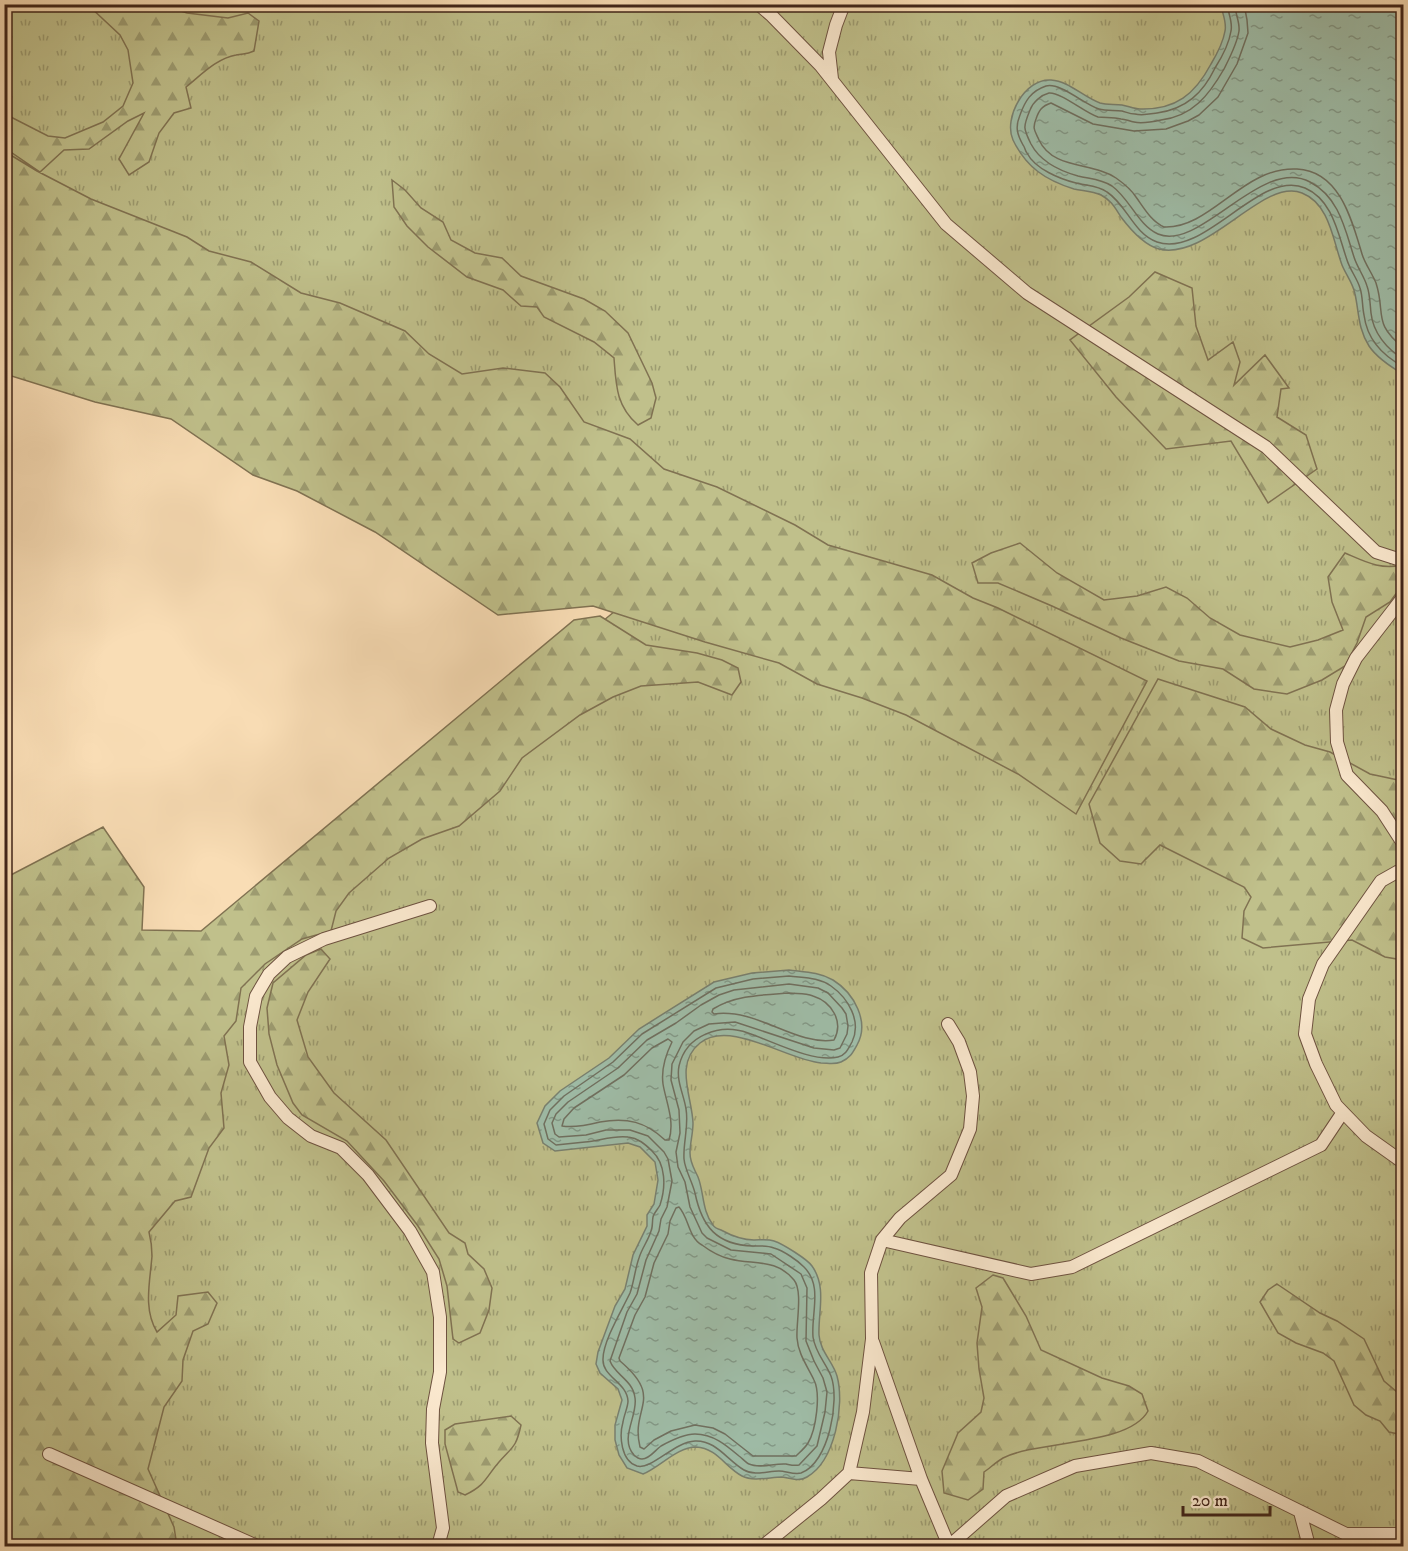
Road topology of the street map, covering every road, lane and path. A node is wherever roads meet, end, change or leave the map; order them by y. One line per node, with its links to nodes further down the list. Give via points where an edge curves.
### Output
1 (758, 4): 3 (lane)
2 (844, 4): 3 (lane, via 830,52)
3 (832, 80): 4 (lane, via 946,224 1027,293 1266,447 1377,552)
4 (1404, 561)
5 (1404, 596): 6 (lane, via 1356,658 1336,710 1337,742 1347,775 1382,811)
6 (1404, 845)
7 (1404, 859): 8 (lane)
8 (1400, 871): 11 (lane, via 1381,881 1323,964 1309,999 1305,1034 1316,1064)
9 (430, 906): 21 (lane, via 324,939 287,957 269,974 256,996 250,1027 250,1062 270,1097 288,1118 311,1136 342,1148 368,1175 410,1231 432,1272 441,1317 432,1443 443,1528)
10 (948, 1024): 13 (lane, via 970,1072 974,1096 970,1130 951,1174 900,1218)
11 (1343, 1112): 12 (lane, via 1366,1136); 13 (lane, via 1320,1145 1072,1267 1031,1274)
12 (1404, 1163)
13 (882, 1240): 14 (lane, via 871,1273)
14 (872, 1338): 16 (lane); 17 (lane)
15 (49, 1454): 20 (lane)
16 (849, 1473): 17 (lane); 22 (lane)
17 (921, 1479): 23 (lane)
18 (1300, 1512): 19 (lane, via 1346,1534); 23 (lane, via 1198,1461 1151,1453 1075,1466 1006,1496); 24 (lane)
19 (1404, 1534)
20 (257, 1546)
21 (438, 1546)
22 (763, 1546)
23 (949, 1546)
24 (1309, 1546)

